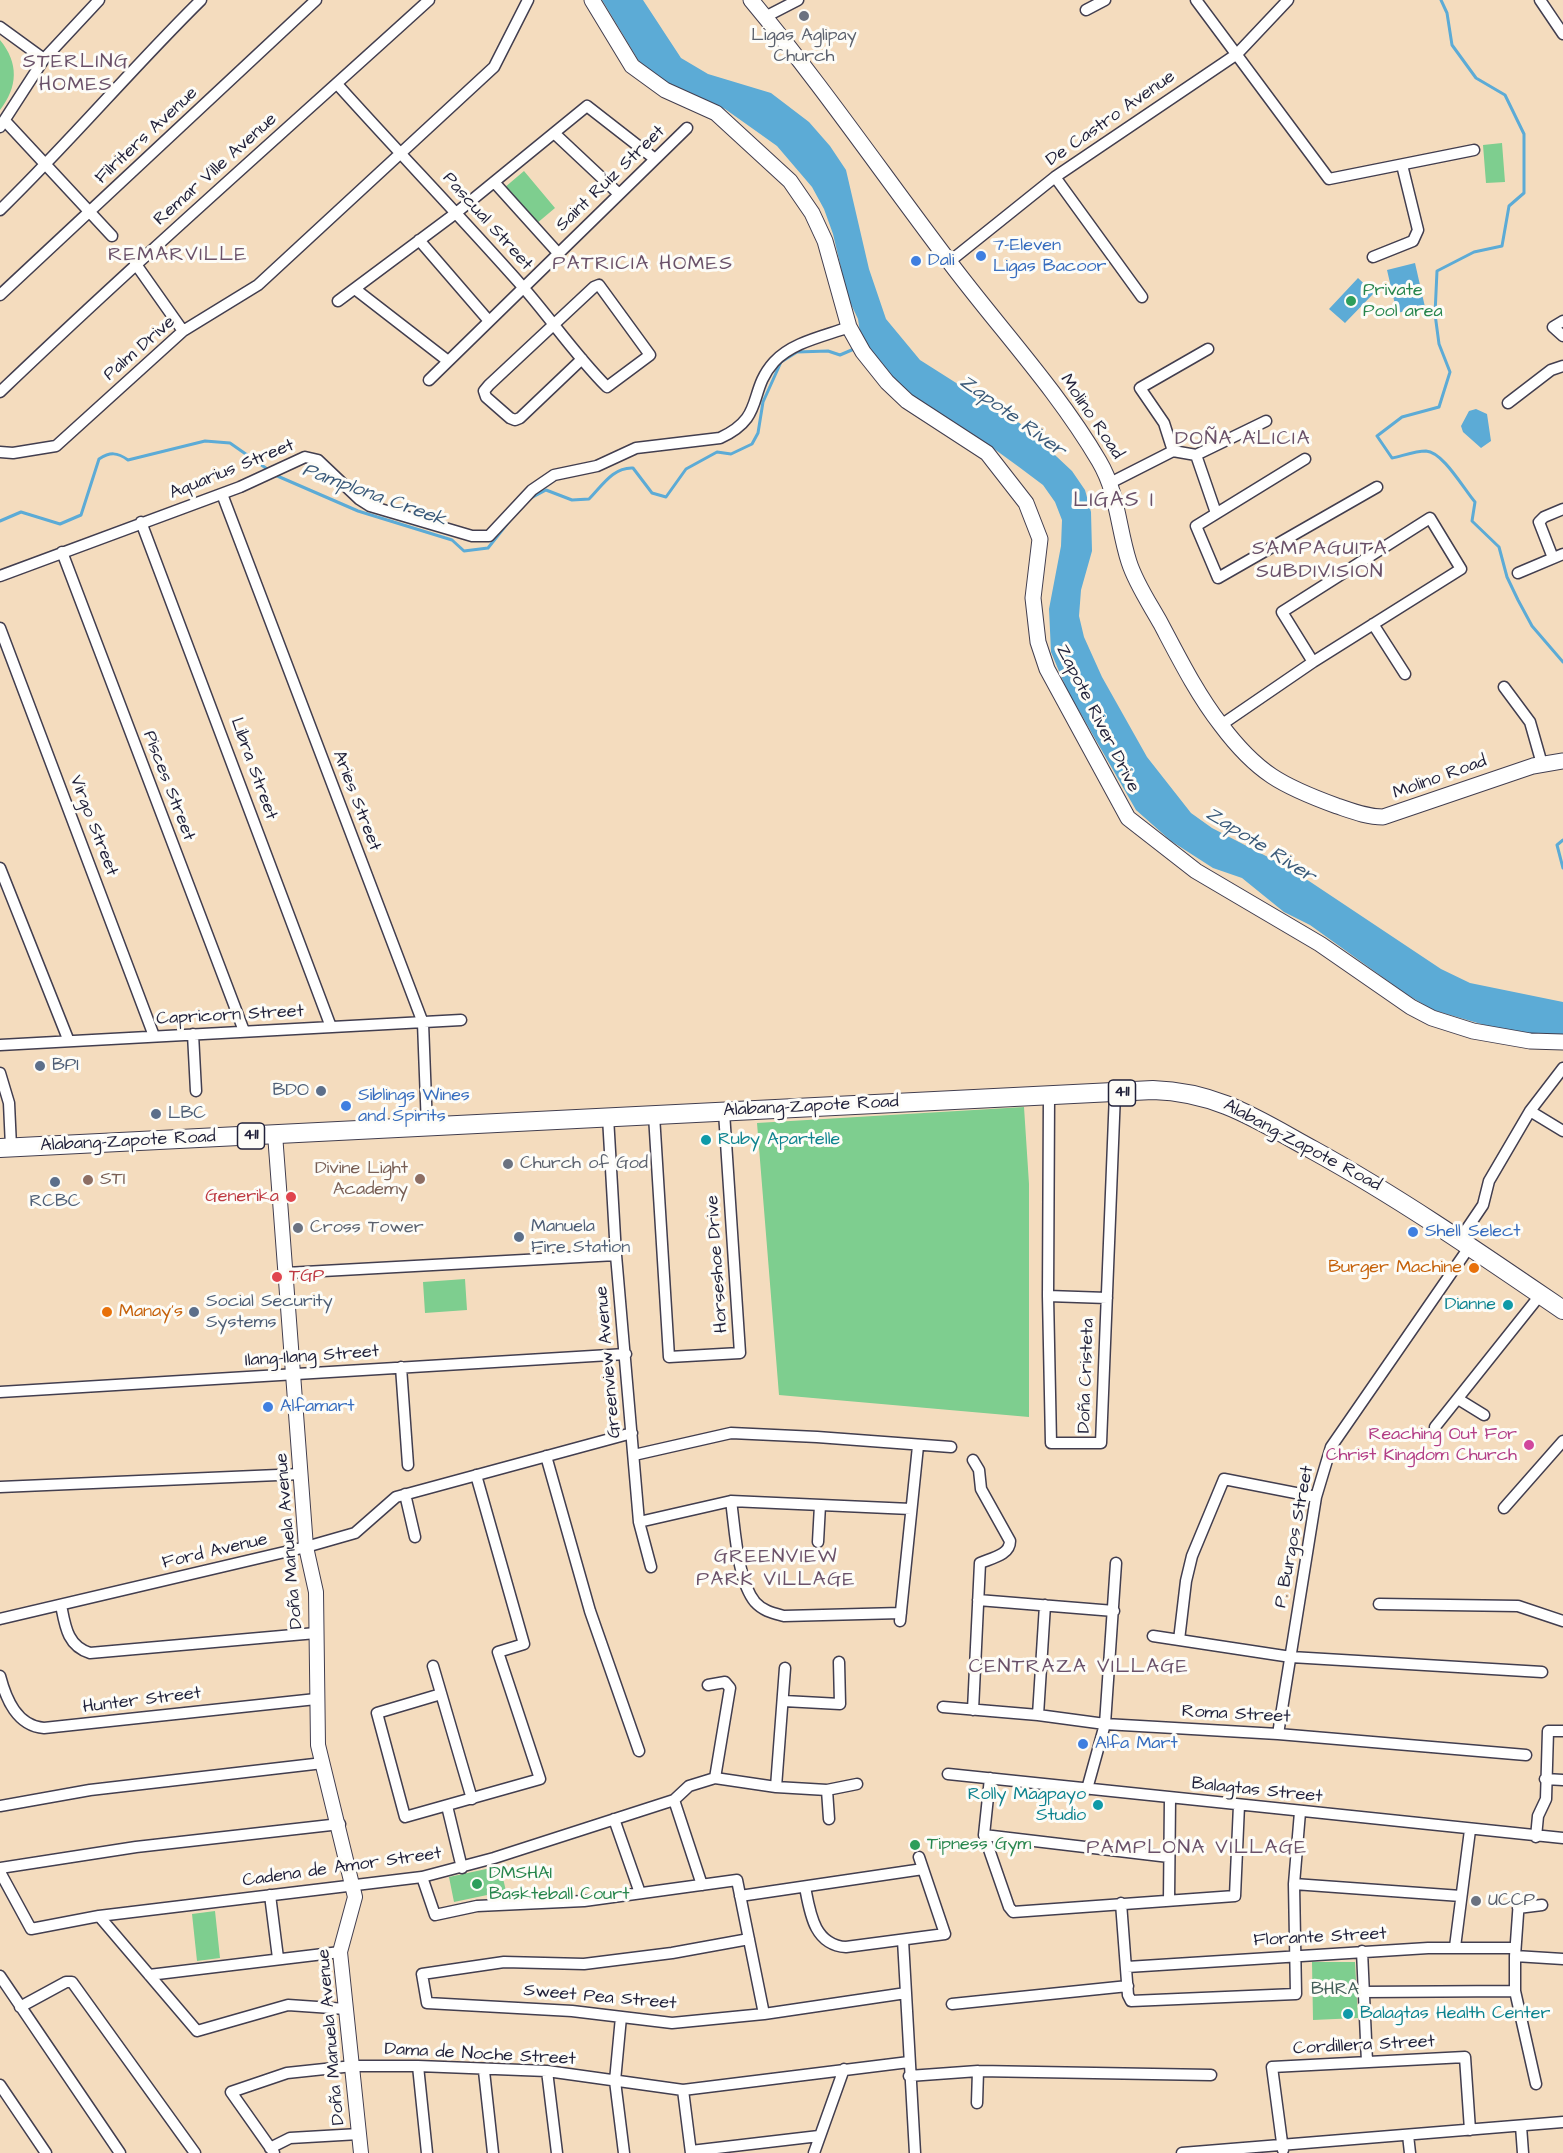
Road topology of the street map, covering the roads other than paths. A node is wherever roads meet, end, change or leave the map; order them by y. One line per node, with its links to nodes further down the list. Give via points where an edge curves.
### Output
1 (99, 0): 18 (street)
2 (201, 0): 26 (street)
3 (316, 0): 32 (street, Filriters Avenue)
4 (429, 0): 19 (street, Remar Ville Avenue)
5 (592, 0): 48 (main road, Zapote River Drive, via 616,43 643,76 716,113 790,181 825,241)
6 (751, 0): 14 (main road, Molino Road)
7 (798, 0): 14 (street)
8 (1105, 0): 13 (street)
9 (1196, 0): 17 (street)
10 (1288, 0): 17 (street, De Castro Avenue)
11 (1540, 0): 16 (street)
12 (528, 1): 24 (street, Palm Drive, via 494,67)
13 (1086, 10)
14 (765, 16): 38 (main road, Molino Road)
15 (0, 27): 18 (street)
16 (1563, 34)
17 (1237, 54): 27 (street, via 1329,179); 28 (street, De Castro Avenue)
18 (44, 58): 20 (street)
19 (337, 84): 24 (street, Pascual Street); 39 (street, Remar Ville Avenue)
20 (3, 124): 26 (street)
21 (687, 128): 25 (street, Saint Ruiz Street)
22 (554, 133): 25 (street, via 587,106); 29 (street); 30 (street)
23 (1474, 150): 27 (street)
24 (401, 152): 33 (street, Pascual Street); 49 (street, Palm Drive, via 258,285)
25 (655, 159): 30 (street, Saint Ruiz Street)
26 (46, 165): 31 (street); 32 (street)
27 (1401, 165): 37 (street, via 1419,230 1413,241)
28 (1055, 177): 38 (street, De Castro Avenue); 43 (street)
29 (495, 182): 33 (street); 36 (street)
30 (619, 194): 36 (street, Saint Ruiz Street)
31 (0, 210)
32 (90, 211): 34 (street); 42 (street, Filriters Avenue)
33 (456, 213): 35 (street); 40 (street, Pascual Street)
34 (112, 236)
35 (419, 240): 41 (street); 45 (street)
36 (558, 254): 40 (street, Saint Ruiz Street)
37 (1374, 257)
38 (949, 262): 63 (main road, Molino Road, via 1038,374 1088,443)
39 (135, 264): 49 (street); 56 (street, Remar Ville Avenue)
40 (523, 287): 45 (street, Saint Ruiz Street); 47 (street, Pascual Street)
41 (355, 289): 44 (street); 53 (street)
42 (0, 295)
43 (1142, 297)
44 (338, 301)
45 (489, 321): 53 (street, Saint Ruiz Street)
46 (1563, 321): 50 (street, via 1553,327)
47 (553, 324): 52 (street, Pascual Street); 52 (street, via 484,391 486,397 515,420); 52 (street, Pascual Street, via 599,285 650,355 607,387)
48 (850, 329): 65 (street, Aquarius Street, via 797,346 775,360 763,375 751,415 732,432 720,438 636,448 597,466 554,476 532,490 489,536 471,536 370,506 312,457); 89 (main road, Zapote River Drive, via 887,382 908,401 987,453 1026,503 1040,539 1033,598 1038,642 1047,669 1128,818 1196,871 1320,944 1411,1007 1473,1031 1530,1041)
49 (183, 331): 60 (street, Palm Drive, via 56,446)
50 (1563, 336)
51 (1208, 349): 59 (street, via 1140,388 1164,423)
52 (582, 359)
53 (448, 361): 55 (street, Saint Ruiz Street)
54 (1563, 366): 57 (street, via 1551,370)
55 (429, 380)
56 (0, 392)
57 (1508, 403)
58 (1266, 421): 61 (street)
59 (1173, 451): 61 (street); 63 (street)
60 (0, 452)
61 (1196, 455): 67 (street)
62 (1305, 459): 67 (street)
63 (1110, 483): 78 (main road, Molino Road, via 1137,580)
64 (1377, 487): 67 (street, via 1218,578 1196,526)
65 (222, 494): 68 (street, Aquarius Street); 83 (street, Aries Street)
66 (1563, 509): 70 (street, via 1539,522)
67 (1216, 513)
68 (141, 522): 69 (street, Aquarius Street); 84 (street, Libra Street)
69 (62, 552): 72 (street, Aquarius Street); 85 (street, Pisces Street)
70 (1558, 556): 71 (street)
71 (1518, 573)
72 (0, 576)
73 (1373, 624): 75 (street); 75 (street, via 1461,569 1430,518 1282,612); 76 (street)
74 (0, 628): 87 (street, Virgo Street)
75 (1313, 662): 78 (street)
76 (1405, 674)
77 (1504, 687): 80 (street, via 1530,722)
78 (1221, 725): 80 (main road, Molino Road, via 1274,779 1314,798 1374,817 1393,815)
79 (1563, 761): 80 (main road, Molino Road)
80 (1542, 764)
81 (0, 868): 88 (street)
82 (461, 1020): 83 (street, Capricorn Street)
83 (423, 1023): 84 (street, Capricorn Street); 100 (street, Aries Street)
84 (331, 1027): 85 (street, Capricorn Street)
85 (244, 1031): 86 (street, Capricorn Street)
86 (192, 1034): 87 (street, Capricorn Street); 93 (street)
87 (154, 1036): 88 (street, Capricorn Street)
88 (68, 1039): 90 (street, Capricorn Street)
89 (1563, 1042)
90 (0, 1045)
91 (1563, 1068): 96 (street, P. Burgos Street)
92 (0, 1073): 103 (street, via 9,1103)
93 (196, 1090)
94 (1115, 1093): 95 (highway, Alabang-Zapote Road / 411); 104 (highway, Alabang-Zapote Road / 411, via 1182,1091 1241,1109 1388,1192); 109 (street, Doña Cristeta)
95 (1049, 1096): 97 (highway, Alabang-Zapote Road / 411); 108 (street, Doña Cristeta)
96 (1530, 1111): 101 (street); 104 (street, P. Burgos Street, via 1489,1181 1483,1205)
97 (724, 1112): 98 (highway, Alabang-Zapote Road / 411); 98 (street, Horseshoe Drive, via 740,1353 669,1357)
98 (654, 1115): 99 (highway, Alabang-Zapote Road / 411)
99 (608, 1117): 100 (highway, Alabang-Zapote Road / 411); 105 (street, Greenview Avenue)
100 (428, 1127): 102 (highway, Alabang-Zapote Road / 411)
101 (1563, 1131)
102 (275, 1134): 103 (highway, Alabang-Zapote Road / 411); 106 (street, Doña Manuela Avenue)
103 (6, 1148)
104 (1465, 1243): 107 (highway, Alabang-Zapote Road / 411); 130 (street, P. Burgos Street, via 1330,1446)
105 (616, 1255): 106 (street); 111 (street, Greenview Avenue)
106 (286, 1273): 113 (street, Doña Manuela Avenue)
107 (1540, 1294): 110 (highway, Alabang-Zapote Road / 411); 115 (street)
108 (1048, 1296): 109 (street); 109 (street, Doña Cristeta, via 1051,1443 1101,1443)
109 (1107, 1298)
110 (1563, 1310)
111 (626, 1354): 112 (street, Ilang-Ilang Street); 118 (street, Greenview Avenue)
112 (401, 1367): 113 (street, Ilang-Ilang Street); 125 (street)
113 (295, 1376): 114 (street, Ilang-Ilang Street); 126 (street, Doña Manuela Avenue)
114 (0, 1392)
115 (1458, 1399): 116 (street); 117 (street)
116 (1484, 1415)
117 (1435, 1427)
118 (632, 1433): 122 (street, Greenview Avenue); 123 (street, Ford Avenue)
119 (1563, 1441): 134 (street)
120 (918, 1446): 121 (street); 122 (street, via 731,1433); 133 (street)
121 (951, 1447)
122 (634, 1455): 135 (street, Greenview Avenue)
123 (546, 1456): 127 (street, Ford Avenue); 167 (street, via 590,1611)
124 (973, 1460): 141 (street, via 979,1470 981,1489 1010,1541 1006,1553 980,1563)
125 (408, 1465)
126 (301, 1474): 128 (street); 138 (street, Doña Manuela Avenue)
127 (476, 1475): 129 (street, Ford Avenue); 180 (street, via 524,1644 498,1652 540,1779)
128 (0, 1487)
129 (405, 1494): 136 (street); 138 (street, Ford Avenue, via 388,1502 355,1533)
130 (1316, 1497): 150 (street, via 1224,1479 1192,1556); 151 (street, P. Burgos Street)
131 (731, 1501): 132 (street); 133 (street, via 745,1581 754,1601 768,1612 784,1616 900,1617); 135 (street)
132 (820, 1505): 133 (street); 137 (street)
133 (911, 1509)
134 (1504, 1509)
135 (639, 1522): 140 (street, Greenview Avenue)
136 (415, 1537)
137 (818, 1542)
138 (306, 1547): 143 (street, Ford Avenue); 148 (street, Doña Manuela Avenue, via 316,1592)
139 (1116, 1563): 145 (street)
140 (651, 1567)
141 (978, 1600): 144 (street); 162 (street)
142 (1379, 1604): 147 (street, via 1518,1606)
143 (61, 1605): 146 (street, Ford Avenue); 148 (street, via 68,1635 76,1646 90,1653)
144 (1045, 1605): 145 (street); 163 (street)
145 (1114, 1611): 164 (street)
146 (0, 1619)
147 (1563, 1621)
148 (316, 1633): 159 (street, Doña Manuela Avenue)
149 (1153, 1636): 150 (street)
150 (1179, 1640): 151 (street)
151 (1291, 1657): 155 (street); 166 (street, P. Burgos Street)
152 (839, 1662): 160 (street, via 840,1704)
153 (433, 1666): 158 (street)
154 (785, 1668): 160 (street)
155 (1542, 1672)
156 (0, 1676): 159 (street, Hunter Street, via 12,1708 36,1727 58,1728)
157 (708, 1685): 171 (street, via 725,1682 730,1688)
158 (441, 1694): 180 (street); 184 (street, via 377,1713 405,1816)
159 (316, 1699): 169 (street, Doña Manuela Avenue, via 316,1731)
160 (784, 1701): 176 (street)
161 (943, 1707): 162 (street, Roma Street)
162 (973, 1710): 163 (street, Roma Street)
163 (1038, 1715): 164 (street, Roma Street)
164 (1106, 1724): 166 (street, Roma Street); 177 (street)
165 (1563, 1731): 173 (street, via 1548,1731)
166 (1278, 1734): 168 (street, Roma Street)
167 (639, 1751)
168 (1526, 1755)
169 (323, 1763): 183 (street, via 90,1790); 188 (street, Doña Manuela Avenue)
170 (948, 1774): 172 (street, Balagtas Street)
171 (715, 1778): 176 (street); 181 (street, Cadena de Amor Street, via 689,1786)
172 (990, 1778): 177 (street, Balagtas Street); 190 (street)
173 (1545, 1779): 174 (street); 191 (street, via 1546,1799 1538,1816)
174 (1563, 1780)
175 (857, 1784): 178 (street)
176 (776, 1787): 178 (street)
177 (1087, 1789): 179 (street, Balagtas Street)
178 (827, 1790): 187 (street)
179 (1170, 1798): 182 (street, Balagtas Street); 194 (street)
180 (472, 1799): 184 (street)
181 (674, 1800): 186 (street, Cadena de Amor Street); 201 (street)
182 (1239, 1805): 185 (street, Balagtas Street); 207 (street, via 1235,1896)
183 (0, 1806)
184 (447, 1806): 195 (street)
185 (1300, 1812): 189 (street, Balagtas Street); 199 (street)
186 (614, 1819): 195 (street, Cadena de Amor Street); 203 (street)
187 (829, 1819)
188 (339, 1824): 197 (street, via 136,1847); 200 (street, Doña Manuela Avenue)
189 (1470, 1830): 191 (street, Balagtas Street); 206 (street)
190 (984, 1835): 194 (street); 208 (street, via 1013,1912)
191 (1536, 1837): 192 (street, Balagtas Street)
192 (1563, 1838)
193 (919, 1857): 196 (street)
194 (1169, 1857): 207 (street)
195 (462, 1868): 198 (street, Cadena de Amor Street)
196 (923, 1869): 202 (street); 212 (street, via 945,1934)
197 (0, 1870): 210 (street, Cadena de Amor Street, via 31,1929)
198 (422, 1877): 200 (street, Cadena de Amor Street); 203 (street, via 435,1915 477,1906 584,1901)
199 (1294, 1884): 206 (street); 217 (street)
200 (354, 1885): 204 (street, Cadena de Amor Street); 214 (street, Doña Manuela Avenue, via 356,1897)
201 (702, 1885): 203 (street); 205 (street, via 737,1880)
202 (805, 1887): 205 (street); 212 (street, via 819,1933 836,1947)
203 (640, 1893)
204 (270, 1895): 210 (street, Cadena de Amor Street); 218 (street)
205 (740, 1896): 211 (street)
206 (1461, 1896): 213 (street)
207 (1169, 1900): 208 (street)
208 (1121, 1903): 220 (street)
209 (1542, 1905): 216 (street, via 1519,1904)
210 (99, 1916): 221 (street)
211 (749, 1940): 230 (street); 231 (street, Sweet Pea Street, via 584,1964 504,1962 422,1974 427,2003 527,2007)
212 (903, 1940): 226 (street)
213 (1455, 1947): 215 (street, Florante Street); 216 (street, Florante Street)
214 (340, 1952): 218 (street); 229 (street, Doña Manuela Avenue)
215 (1362, 1952): 217 (street, Florante Street); 225 (street)
216 (1515, 1952): 219 (street, Florante Street); 224 (street)
217 (1295, 1955): 220 (street, Florante Street); 223 (street, via 1296,1994 1131,2001)
218 (278, 1958): 221 (street)
219 (1563, 1959)
220 (1127, 1966): 223 (street)
221 (149, 1975): 229 (street, via 197,2031 288,2005)
222 (0, 1976): 228 (street)
223 (1128, 1986): 227 (street)
224 (1515, 1990): 225 (street); 243 (street)
225 (1363, 1992): 233 (street)
226 (906, 1993): 230 (street, Sweet Pea Street); 232 (street)
227 (952, 2004)
228 (20, 2007): 258 (street); 259 (street, via 66,1982 74,1984)
229 (346, 2009): 234 (street, Doña Manuela Avenue)
230 (764, 2014): 231 (street, Sweet Pea Street, via 672,2023)
231 (621, 2017): 242 (street)
232 (909, 2062): 236 (street, Dama de Noche Street); 241 (street)
233 (1367, 2062): 249 (street, Cordillera Street, via 1465,2057); 254 (street, Cordillera Street, via 1272,2067)
234 (353, 2066): 235 (street, Dama de Noche Street); 250 (street, Doña Manuela Avenue); 255 (street, Dama de Noche Street, via 287,2073 231,2092)
235 (418, 2066): 237 (street, Dama de Noche Street); 261 (street)
236 (844, 2069): 245 (street, Dama de Noche Street); 252 (street)
237 (484, 2071): 238 (street, Dama de Noche Street); 262 (street)
238 (547, 2071): 242 (street, Dama de Noche Street); 263 (street)
239 (978, 2071): 240 (street); 241 (street); 246 (street)
240 (1211, 2075)
241 (909, 2076): 266 (street)
242 (615, 2081): 245 (street, Dama de Noche Street); 264 (street)
243 (1536, 2084)
244 (0, 2085): 257 (street)
245 (683, 2090): 256 (street)
246 (977, 2103)
247 (1563, 2122): 248 (street)
248 (1521, 2126): 249 (street); 271 (street)
249 (1470, 2130): 251 (street)
250 (358, 2134): 255 (street, via 290,2138); 260 (street, Doña Manuela Avenue)
251 (1408, 2135): 253 (street); 270 (street)
252 (819, 2136): 256 (street); 265 (street)
253 (1349, 2140): 254 (street); 269 (street)
254 (1283, 2149): 268 (street)
255 (272, 2150)
256 (691, 2152)
257 (46, 2153)
258 (120, 2153)
259 (195, 2153)
260 (361, 2153)
261 (427, 2153)
262 (493, 2153)
263 (557, 2153)
264 (624, 2153)
265 (814, 2153)
266 (915, 2153)
267 (1182, 2153): 268 (street)
268 (1210, 2153)
269 (1350, 2153)
270 (1410, 2153)
271 (1523, 2153)

